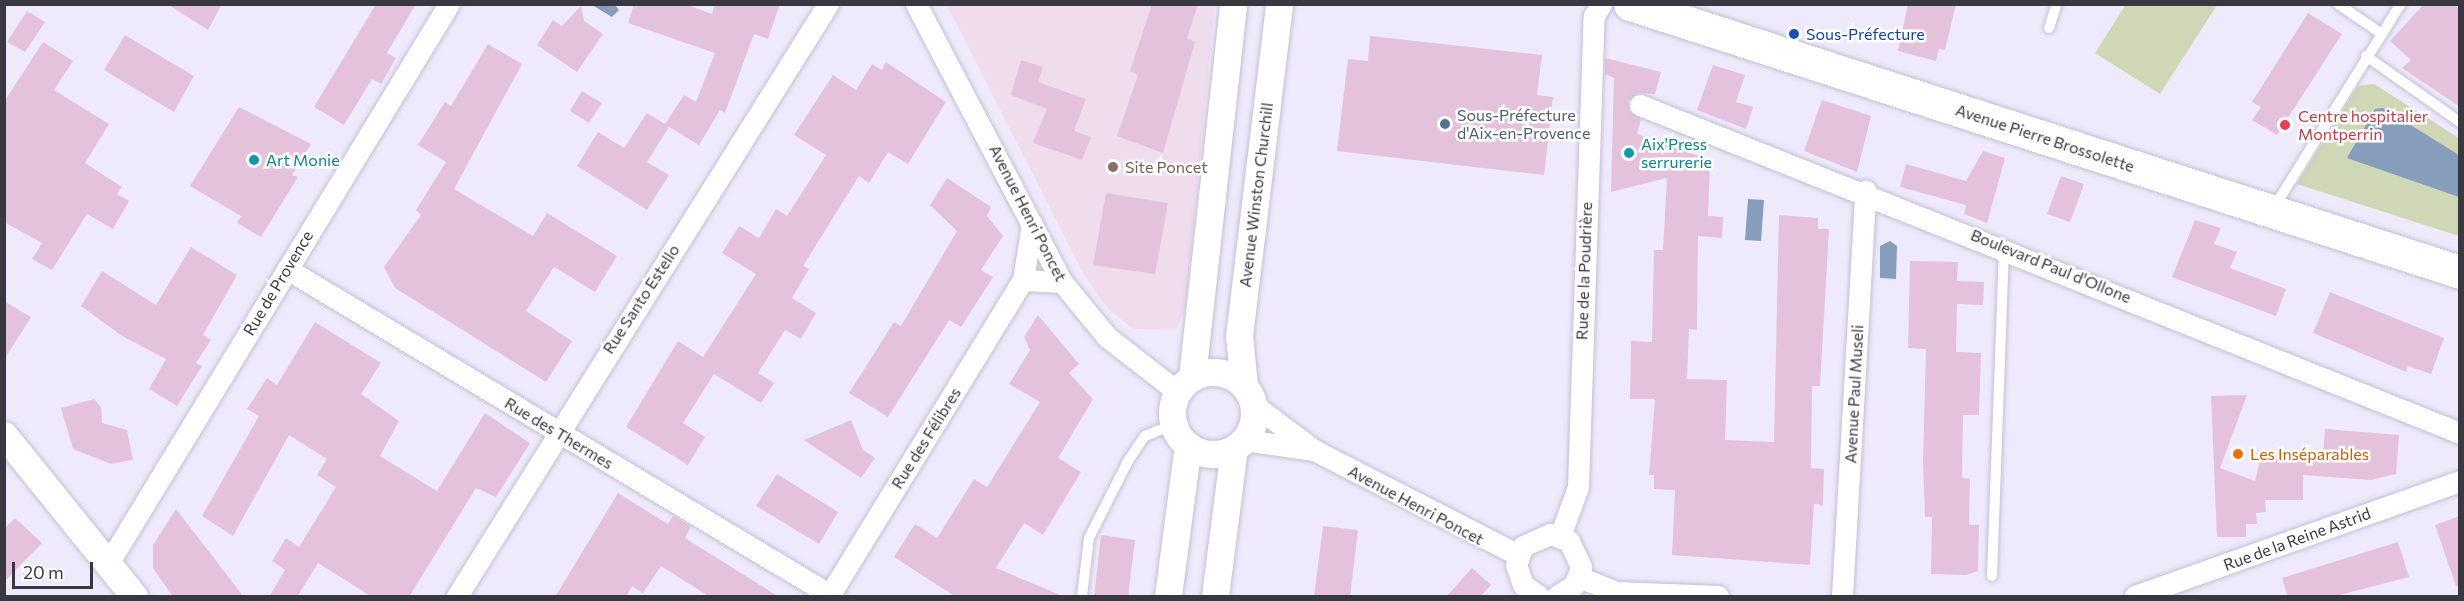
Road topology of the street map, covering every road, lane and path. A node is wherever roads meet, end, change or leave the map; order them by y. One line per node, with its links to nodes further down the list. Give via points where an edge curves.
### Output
1 (449, 4): 20 (street, Rue de Provence)
2 (828, 4): 26 (street, Rue Santo Estello)
3 (916, 4): 18 (street, Avenue Henri Poncet)
4 (1233, 4): 24 (street)
5 (1279, 4): 25 (street, Avenue Winston Churchill, via 1239,336)
6 (1601, 4): 33 (street, Rue de la Poudrière, via 1594,16 1578,487)
7 (1630, 4): 17 (main road, Avenue Pierre Brossolette)
8 (2057, 4): 11 (lane)
9 (2338, 4): 12 (lane)
10 (2401, 4): 12 (lane)
11 (2049, 28)
12 (2382, 34): 13 (lane)
13 (2366, 56): 15 (lane); 17 (lane)
14 (1641, 105): 16 (street, Boulevard Paul d'Ollone)
15 (2460, 122)
16 (1865, 191): 19 (street, Boulevard Paul d'Ollone); 46 (street, Avenue Paul Museli)
17 (2272, 212): 21 (main road, Avenue Pierre Brossolette)
18 (1032, 224): 22 (street, Rue des Félibres); 23 (street, Avenue Henri Poncet)
19 (2004, 246): 27 (street, Boulevard Paul d'Ollone); 36 (lane)
20 (287, 269): 26 (street, Rue des Thermes); 35 (street, Rue de Provence)
21 (2460, 272)
22 (1023, 280): 23 (street); 38 (street, Rue des Félibres)
23 (1062, 282): 24 (street, Avenue Henri Poncet, via 1107,337)
24 (1185, 384): 25 (street, via 1221,372); 29 (street)
25 (1249, 395): 30 (street, via 1253,424); 31 (street, Avenue Henri Poncet)
26 (557, 431): 38 (street, Rue des Thermes); 40 (street, Rue Santo Estello)
27 (2460, 433)
28 (4, 435): 35 (street)
29 (1181, 435): 30 (street, via 1217,454); 41 (lane, via 1145,436 1128,460 1089,538); 42 (street)
30 (1239, 444): 31 (street, Avenue Henri Poncet); 43 (street)
31 (1314, 450): 34 (street, Avenue Henri Poncet)
32 (2460, 481): 47 (street, Rue de la Reine Astrid)
33 (1560, 536): 34 (street, via 1540,535); 37 (street, via 1580,557)
34 (1518, 555): 44 (street, via 1522,585)
35 (109, 562): 39 (street)
36 (1992, 576)
37 (1569, 590): 45 (street)
38 (830, 596)
39 (134, 597)
40 (457, 597)
41 (1082, 597)
42 (1168, 597)
43 (1215, 597)
44 (1539, 597)
45 (1718, 597)
46 (1842, 597)
47 (2134, 597)

